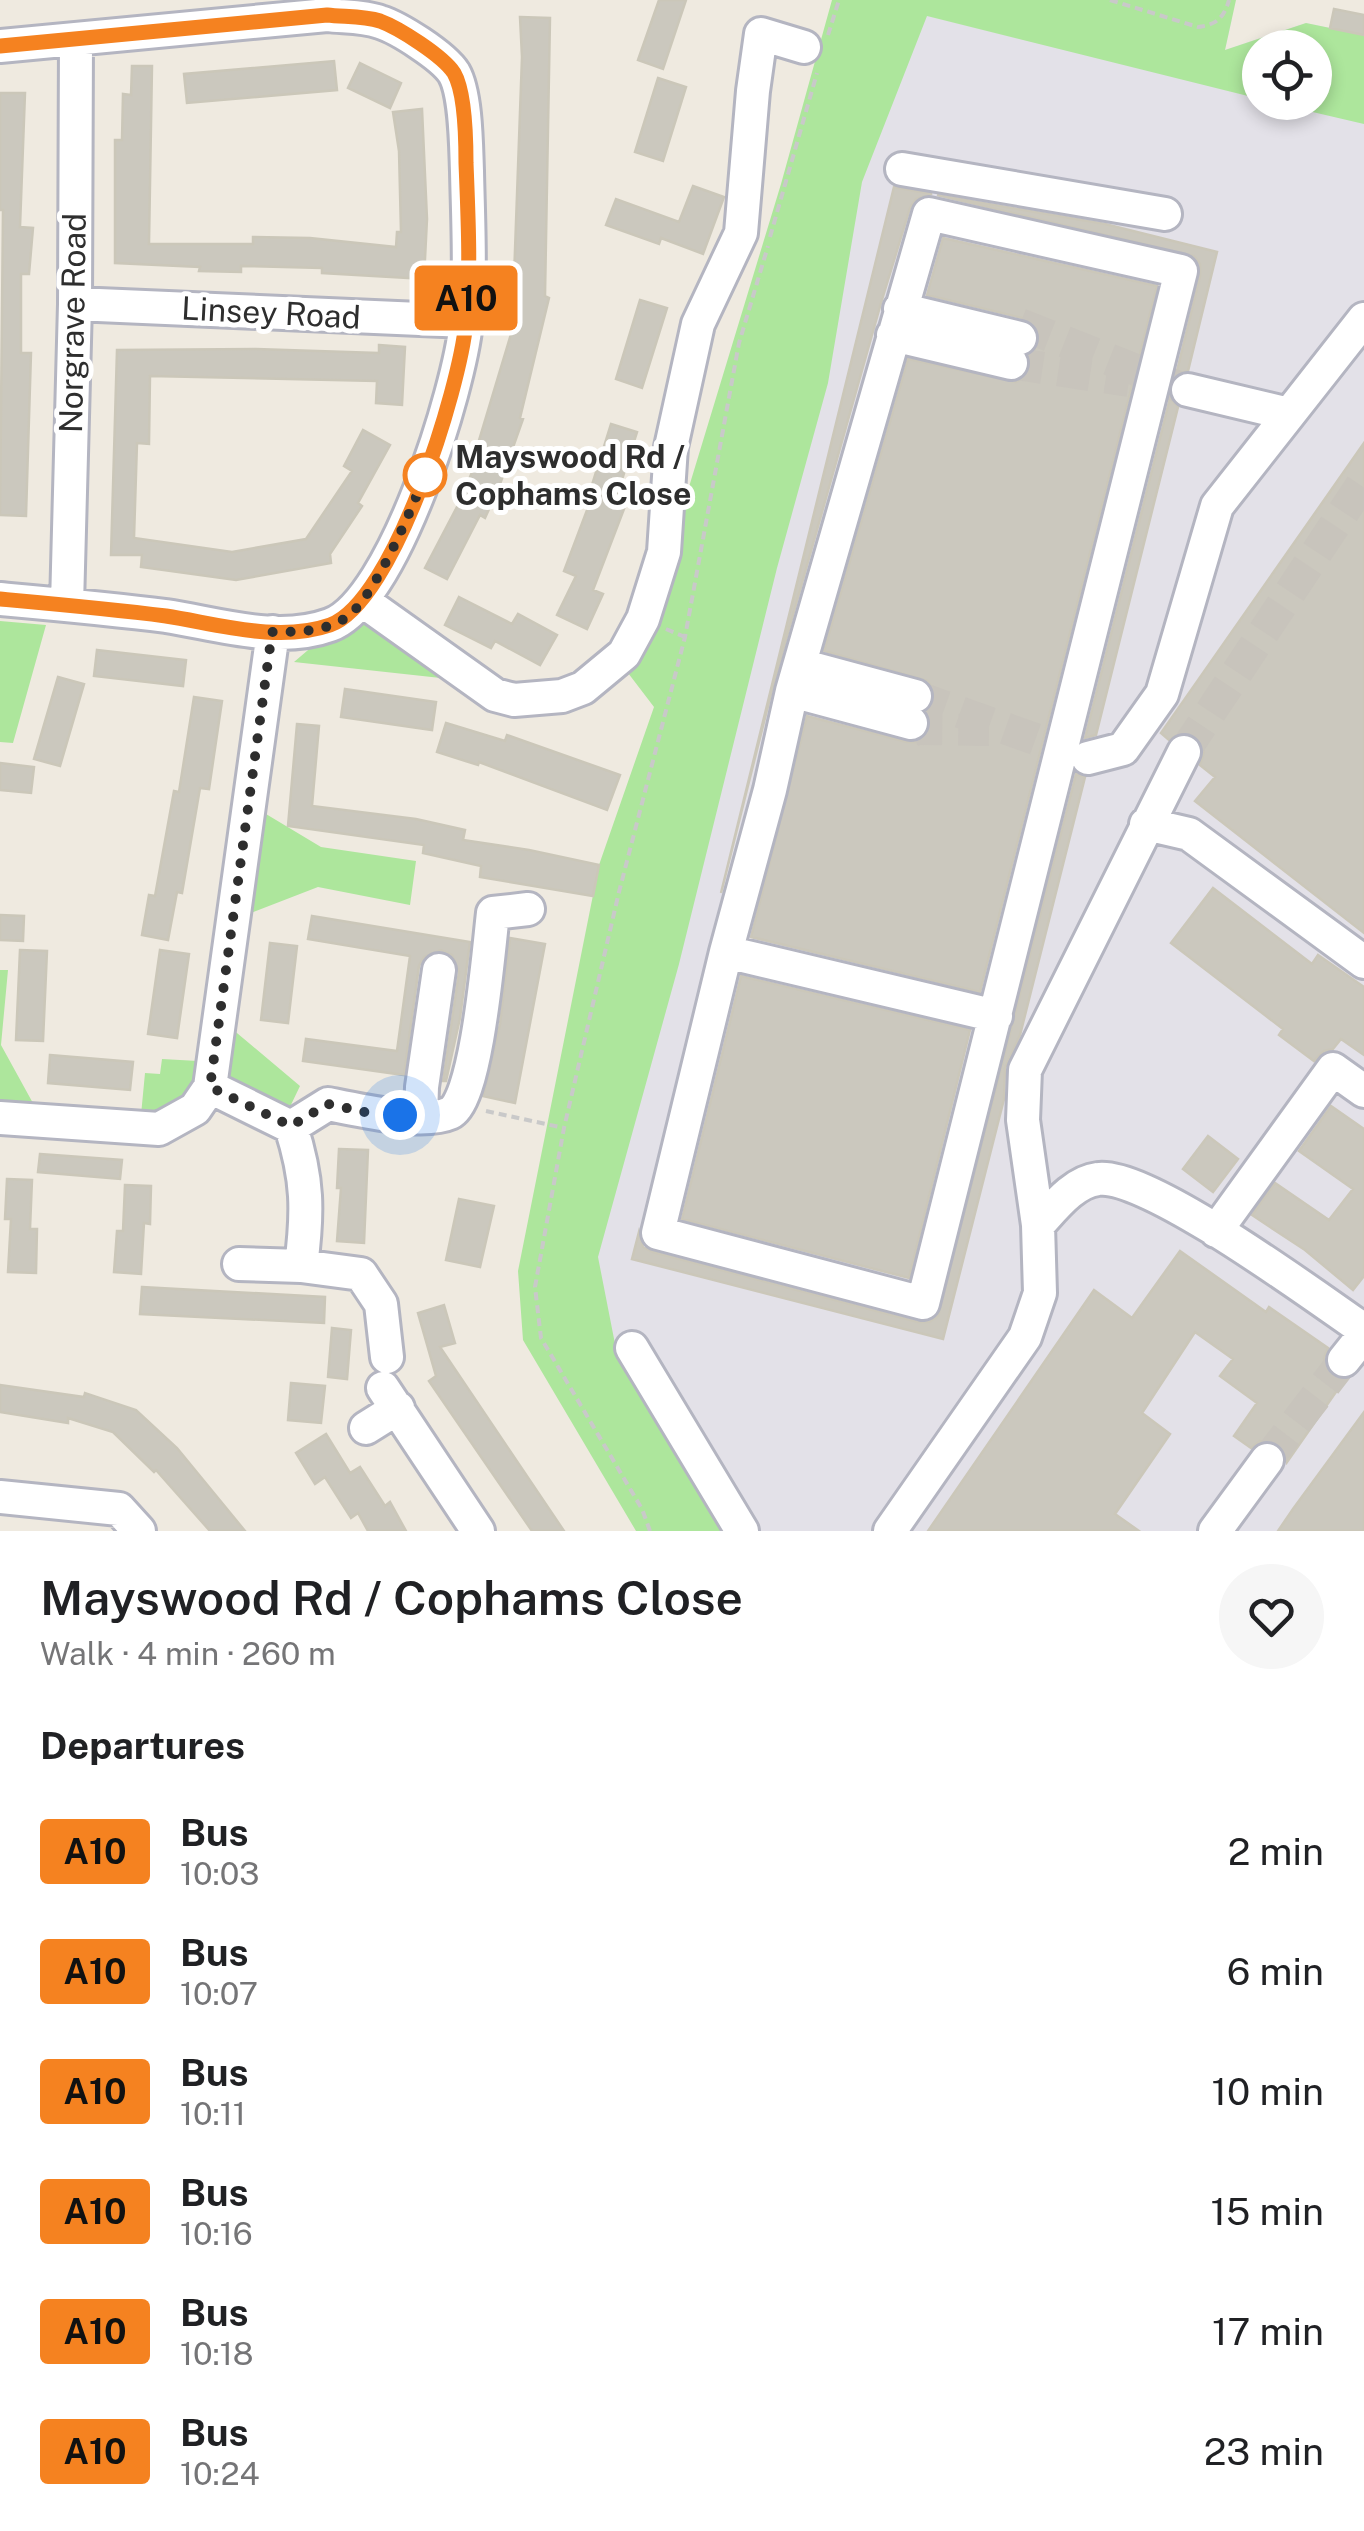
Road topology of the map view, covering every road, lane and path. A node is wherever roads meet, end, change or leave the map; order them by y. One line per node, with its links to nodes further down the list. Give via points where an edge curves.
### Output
1 (839, 0): 6 (path)
2 (1110, 0): 3 (path, via 1198,27 1226,14)
3 (1229, 0)
4 (76, 40): 5 (street); 9 (street, Norgrave Road); 12 (street, via 327,15 380,21 423,45 454,74 465,122)
5 (0, 46)
6 (817, 50): 17 (street, via 747,31 753,91 741,233 698,324 671,447 664,552 624,654 583,688 514,700 495,694); 36 (path, via 739,343 684,637)
7 (902, 169): 8 (street)
8 (1165, 214)
9 (75, 304): 12 (street, Linsey Road); 18 (street, Norgrave Road)
10 (899, 315): 13 (street); 20 (street); 29 (street, via 928,214 1181,271)
11 (1364, 319): 15 (street)
12 (466, 321): 17 (street, via 456,380 425,476)
13 (1017, 344)
14 (1188, 390): 15 (street)
15 (1290, 414): 23 (street, via 1217,506 1162,694 1123,749)
16 (0, 599): 18 (street)
17 (363, 601): 19 (street, via 331,624)
18 (66, 605): 19 (street)
19 (272, 632): 30 (street)
20 (795, 685): 21 (street); 26 (street)
21 (913, 714)
22 (1184, 752): 24 (street)
23 (1088, 758)
24 (1146, 824): 27 (street, via 1189,834); 37 (street, via 1025,1070 1023,1120)
25 (528, 909): 32 (street, via 482,909 476,1046)
26 (726, 952): 29 (street); 29 (street, via 658,1233 923,1303)
27 (1364, 962)
28 (439, 970): 33 (street)
29 (996, 1016)
30 (210, 1087): 34 (street, via 194,1109 159,1128); 35 (street)
31 (1364, 1091): 38 (street, via 1333,1069)
32 (460, 1106): 33 (street); 36 (path)
33 (421, 1116): 35 (street, via 328,1104)
34 (0, 1118)
35 (291, 1126): 40 (street, via 304,1167)
36 (564, 1128): 49 (path, via 535,1287 541,1338)
37 (1038, 1225): 38 (street, via 1066,1194 1098,1179 1127,1184 1194,1214); 51 (street, via 1040,1293 1025,1337)
38 (1216, 1232): 41 (street)
39 (239, 1264): 40 (street)
40 (301, 1266): 43 (street, via 360,1274 381,1304)
41 (1357, 1341)
42 (632, 1348): 50 (street)
43 (389, 1384): 44 (street); 48 (street)
44 (366, 1428)
45 (1267, 1460): 52 (street)
46 (0, 1497): 47 (street, via 119,1509)
47 (139, 1531)
48 (478, 1531)
49 (650, 1531)
50 (742, 1531)
51 (890, 1531)
52 (1215, 1531)

